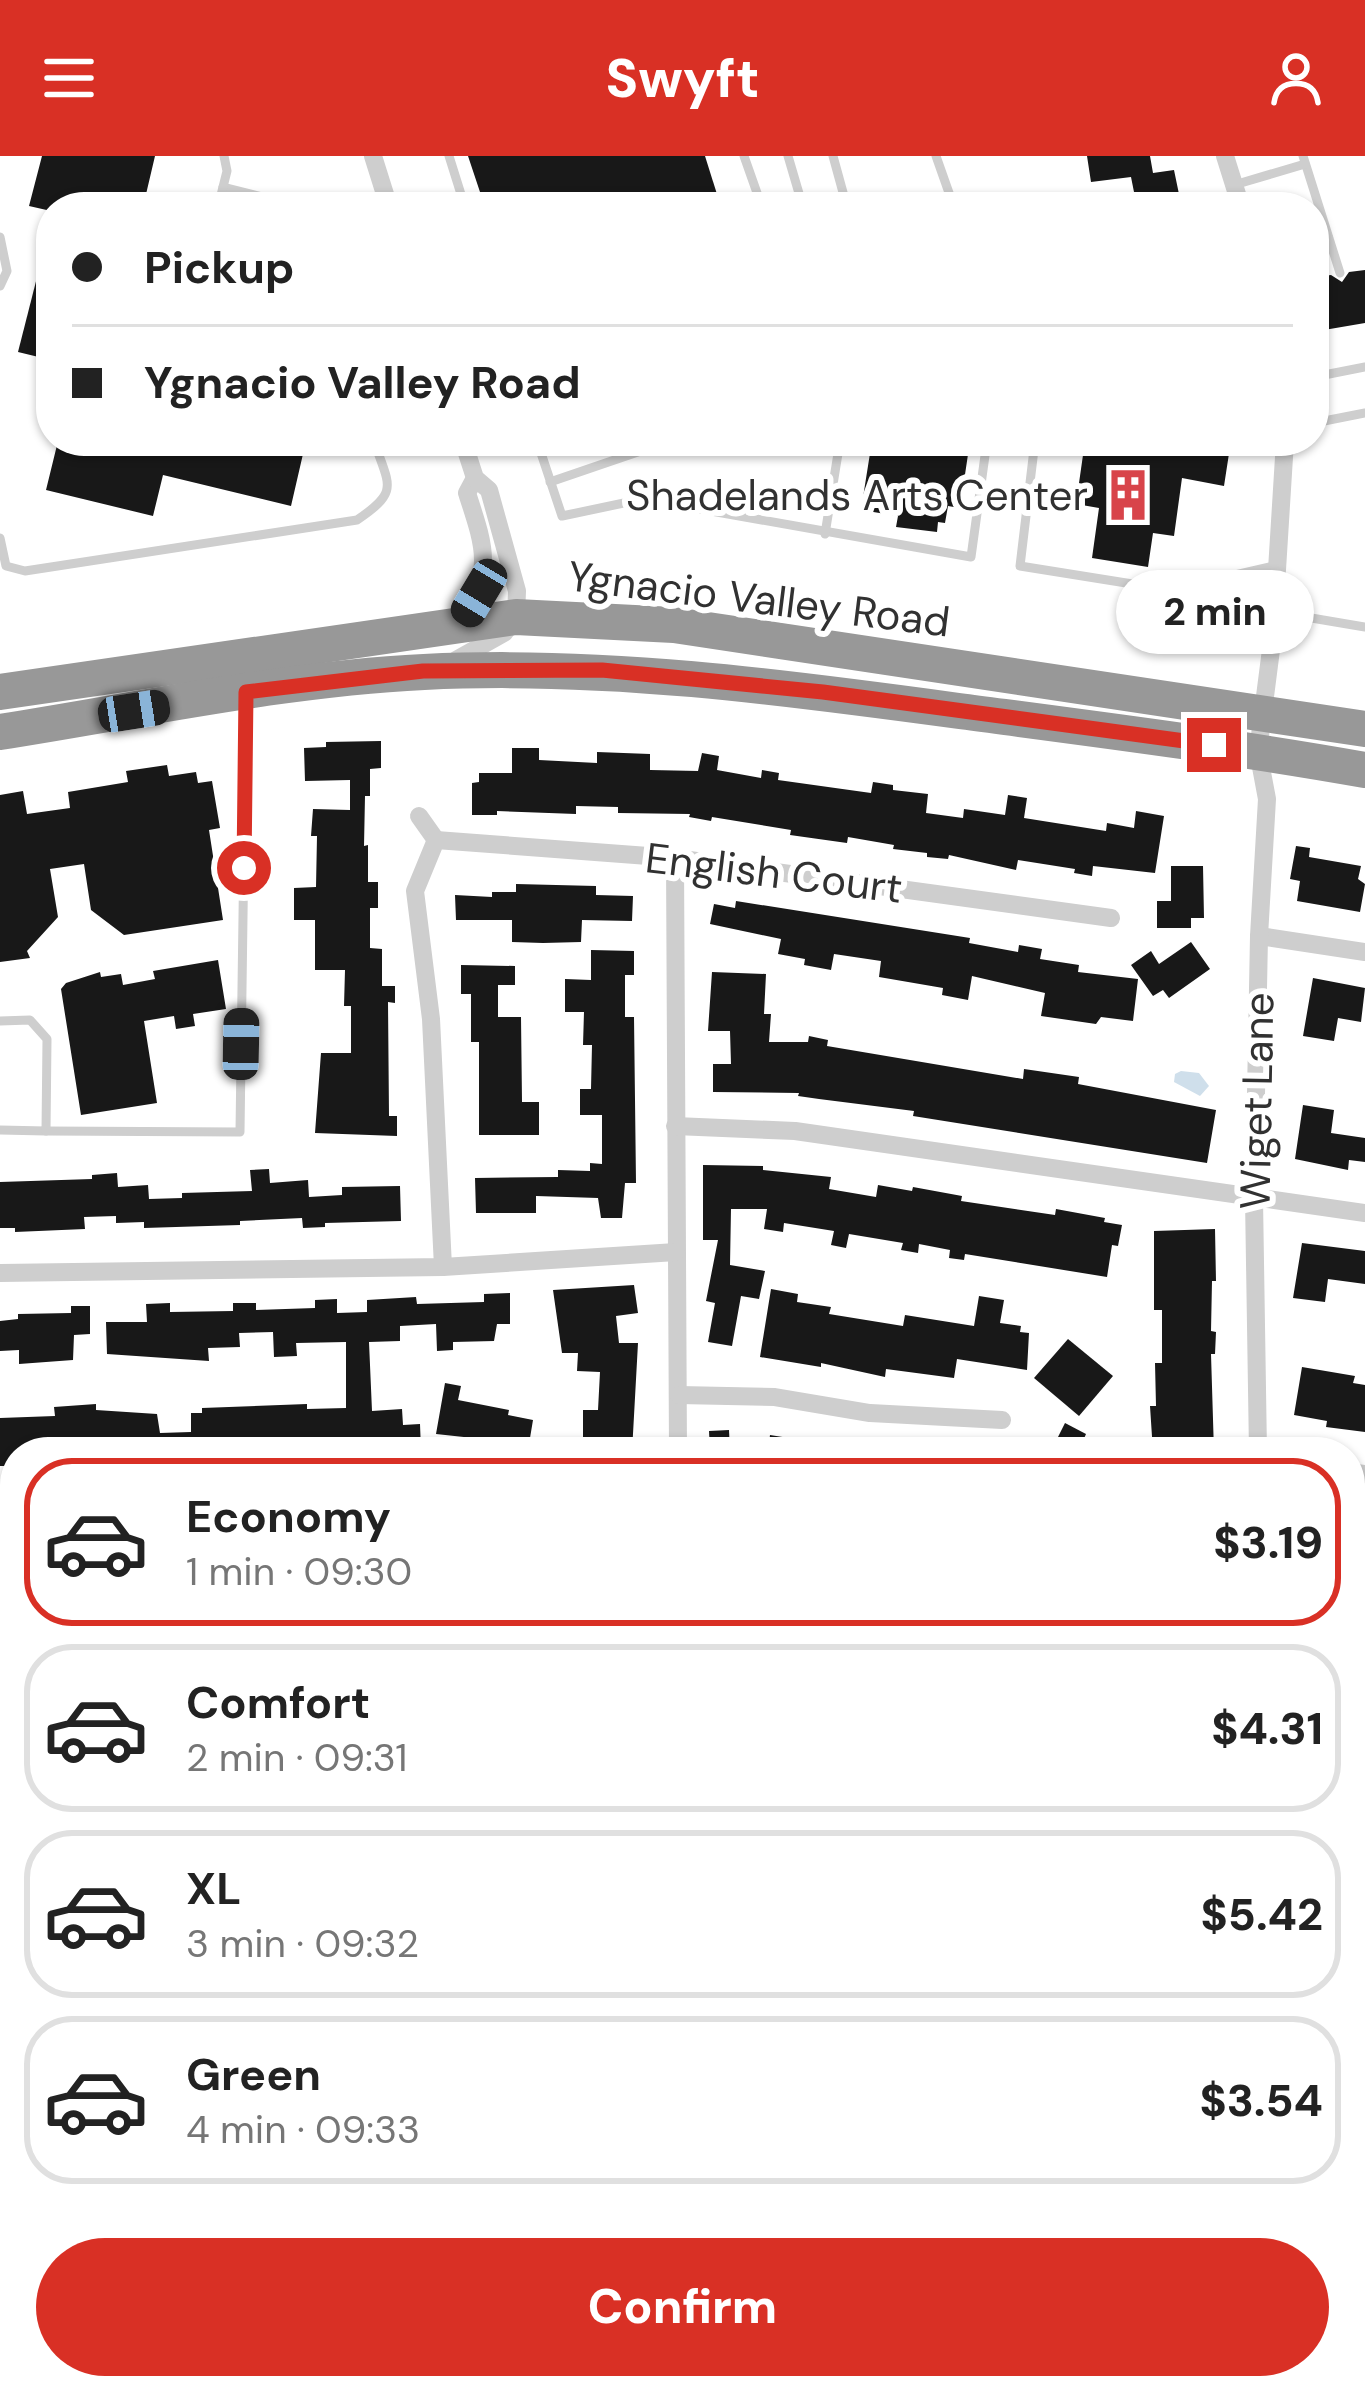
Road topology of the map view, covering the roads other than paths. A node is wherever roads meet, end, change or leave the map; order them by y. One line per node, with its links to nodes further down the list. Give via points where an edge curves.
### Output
1 (242, 156): 9 (lane)
2 (373, 156): 15 (street)
3 (449, 156): 16 (lane)
4 (743, 156): 17 (lane)
5 (788, 156): 18 (lane)
6 (833, 156): 19 (lane)
7 (937, 156): 20 (lane)
8 (1225, 156): 11 (street)
9 (224, 158): 12 (lane)
10 (1304, 160): 11 (lane); 22 (lane)
11 (1234, 185): 21 (street)
12 (223, 187): 13 (lane); 14 (lane)
13 (222, 192)
14 (243, 192)
15 (384, 192)
16 (460, 192)
17 (756, 192)
18 (798, 192)
19 (843, 192)
20 (949, 192)
21 (1236, 192)
22 (1314, 192)
23 (0, 237): 26 (lane, via 7,271)
24 (1329, 238): 25 (lane)
25 (1340, 273)
26 (0, 286)
27 (1365, 367): 28 (lane)
28 (1329, 374)
29 (1365, 413): 30 (lane)
30 (1329, 420)
31 (379, 456): 42 (lane, via 389,485 383,502 357,520 25,572 6,566)
32 (468, 456): 39 (street)
33 (542, 456): 40 (lane)
34 (626, 456): 40 (lane)
35 (838, 456): 41 (lane)
36 (985, 456): 41 (lane, via 970,557)
37 (1033, 456): 43 (lane, via 1020,566 1170,590)
38 (1284, 456): 43 (street, Wiget Lane)
39 (475, 478): 45 (street, via 489,490 517,591); 46 (street, via 467,494 487,565)
40 (550, 482): 41 (lane, via 562,516 644,499)
41 (825, 534)
42 (0, 538)
43 (1278, 566): 44 (street, Wiget Lane)
44 (1275, 612): 47 (lane); 51 (street, Wiget Lane)
45 (516, 617): 46 (highway, Ygnacio Valley Road); 48 (street, via 471,655); 51 (highway, Ygnacio Valley Road, via 674,626)
46 (460, 625): 49 (highway, Ygnacio Valley Road)
47 (1365, 627)
48 (423, 671): 50 (highway, Ygnacio Valley Road); 54 (highway, Ygnacio Valley Road, via 646,674)
49 (0, 692)
50 (246, 692): 53 (highway, Ygnacio Valley Road); 65 (lane, via 240,1132)
51 (1261, 713): 52 (highway, Ygnacio Valley Road); 54 (street, Wiget Lane)
52 (1365, 729)
53 (0, 732)
54 (1258, 751): 55 (highway, Ygnacio Valley Road); 60 (street, Wiget Lane, via 1267,799)
55 (1365, 770)
56 (419, 815): 57 (street)
57 (436, 840): 58 (street, English Court); 69 (street, via 415,891 431,1019)
58 (676, 858): 59 (street, English Court); 63 (street)
59 (1111, 918)
60 (1259, 936): 61 (street); 66 (street, Wiget Lane)
61 (1365, 952)
62 (0, 1021): 65 (lane, via 30,1021 47,1039)
63 (675, 1126): 66 (street, via 794,1130); 68 (street)
64 (0, 1130): 65 (lane)
65 (46, 1131)
66 (1255, 1198): 67 (street); 74 (street, Wiget Lane)
67 (1365, 1214)
68 (676, 1252): 69 (street); 71 (street)
69 (443, 1267): 70 (street)
70 (0, 1273)
71 (679, 1395): 72 (street); 73 (street)
72 (1002, 1420)
73 (678, 1437)
74 (1258, 1437)

